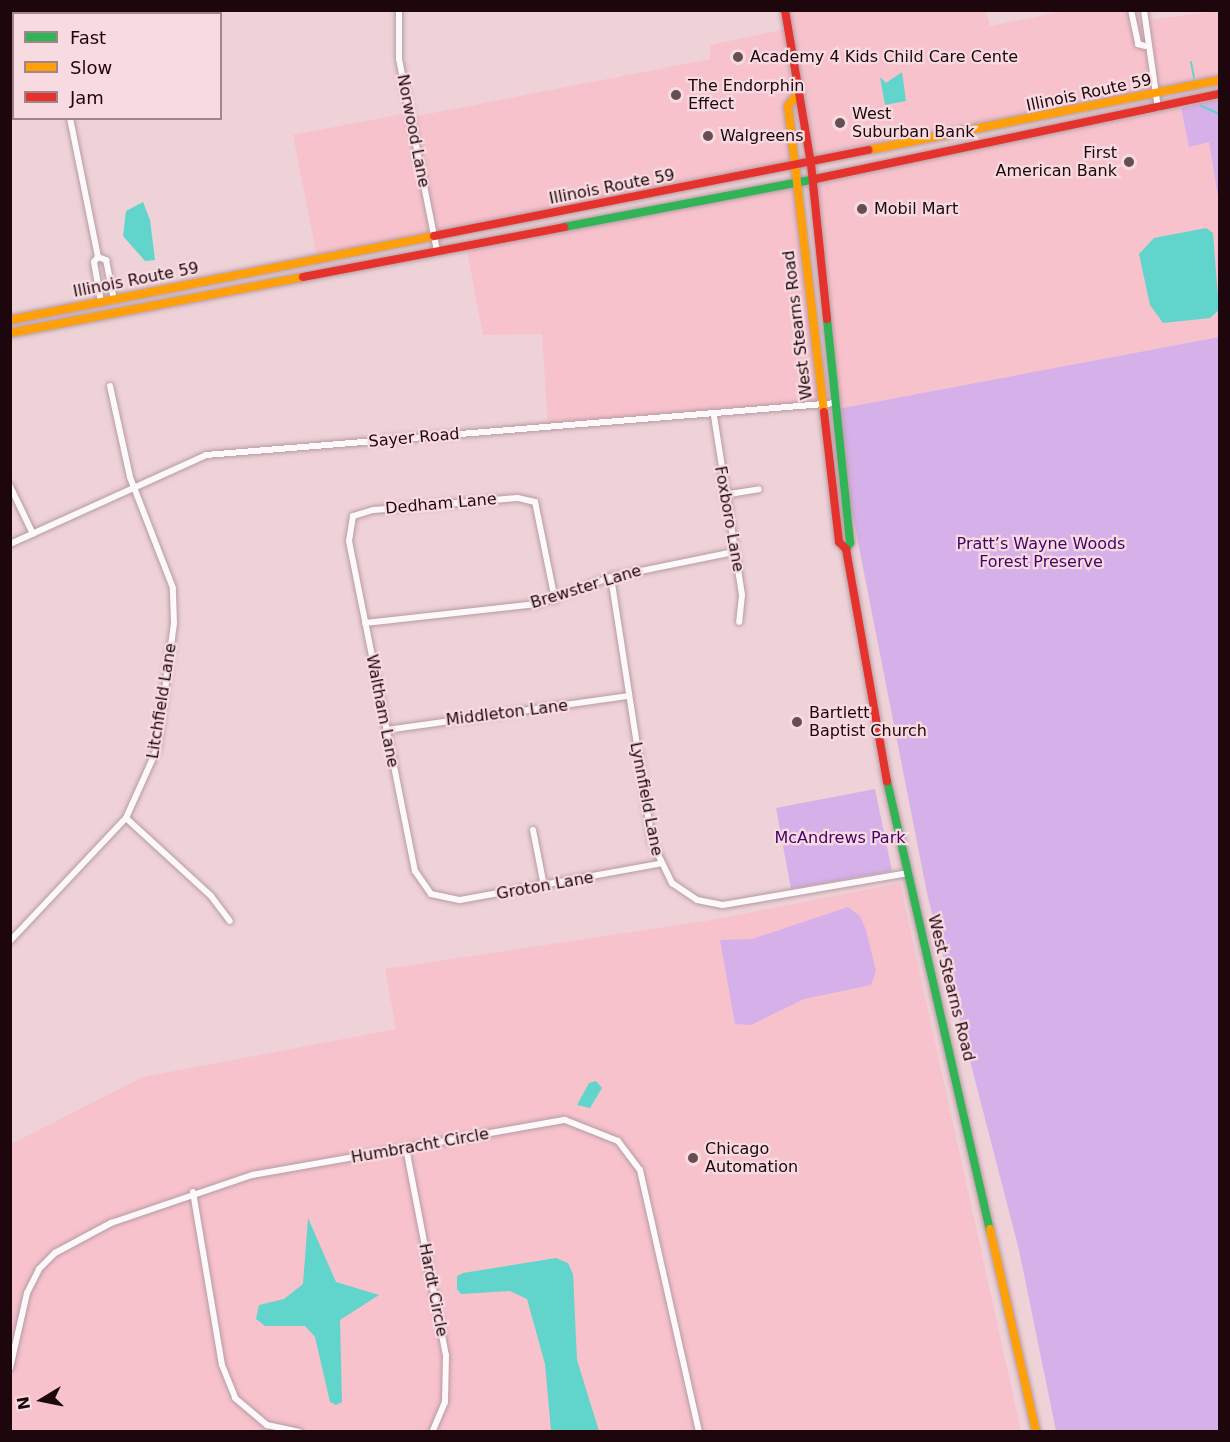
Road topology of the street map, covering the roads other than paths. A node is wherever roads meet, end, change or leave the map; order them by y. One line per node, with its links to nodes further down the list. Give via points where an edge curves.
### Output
1 (399, 10): 16 (street, Norwood Lane, via 399,59)
2 (785, 10): 9 (main road, West Stearns Road)
3 (1131, 10): 5 (street, via 1138,44)
4 (1144, 10): 5 (street)
5 (1145, 46): 8 (street)
6 (1220, 80): 8 (main road, Illinois Route 59)
7 (1220, 94): 10 (main road, Illinois Route 59)
8 (1155, 95): 10 (street); 12 (main road, Illinois Route 59)
9 (796, 96): 12 (main road, West Stearns Road, via 804,103); 13 (main road, West Stearns Road, via 789,105)
10 (1158, 108): 14 (main road, Illinois Route 59)
11 (70, 120): 18 (street)
12 (811, 164): 13 (main road, Illinois Route 59); 14 (main road, West Stearns Road)
13 (795, 167): 15 (main road, West Stearns Road); 16 (main road, Illinois Route 59)
14 (812, 180): 15 (main road, Illinois Route 59); 24 (main road, West Stearns Road)
15 (797, 183): 17 (main road, Illinois Route 59); 25 (main road, West Stearns Road)
16 (434, 238): 17 (street, Norwood Lane); 19 (main road, Illinois Route 59)
17 (437, 250): 22 (main road, Illinois Route 59)
18 (98, 257): 19 (street, via 106,260); 20 (street, via 94,262)
19 (114, 300): 20 (main road, Illinois Route 59)
20 (101, 302): 21 (main road, Illinois Route 59)
21 (10, 320)
22 (10, 333)
23 (110, 386): 28 (street, Litchfield Lane)
24 (836, 403): 25 (street, Sayer Road); 34 (main road, West Stearns Road, via 850,543)
25 (822, 406): 26 (street, Sayer Road); 34 (main road, West Stearns Road, via 839,542)
26 (714, 416): 28 (street, Sayer Road, via 206,455); 30 (street, Foxboro Lane)
27 (10, 486): 32 (street)
28 (134, 488): 32 (street, Sayer Road); 42 (street, Litchfield Lane, via 168,565 174,613 157,749)
29 (759, 489): 30 (street)
30 (723, 495): 35 (street, Foxboro Lane)
31 (352, 523): 37 (street, Dedham Lane, via 353,516 373,510 517,498 535,502); 39 (street, Waltham Lane, via 349,541)
32 (33, 534): 33 (street, Sayer Road)
33 (10, 544)
34 (846, 549): 45 (main road, West Stearns Road)
35 (734, 552): 36 (street, Brewster Lane); 38 (street, Foxboro Lane, via 742,595)
36 (611, 577): 37 (street, Brewster Lane); 40 (street, Lynnfield Lane)
37 (555, 600): 39 (street, Brewster Lane)
38 (739, 622)
39 (365, 623): 41 (street, Waltham Lane)
40 (628, 696): 41 (street, Middleton Lane); 44 (street, Lynnfield Lane)
41 (386, 730): 47 (street, Waltham Lane, via 413,865)
42 (126, 818): 48 (street, via 211,896); 49 (street, Litchfield Lane)
43 (533, 830): 46 (street)
44 (659, 864): 45 (street, Lynnfield Lane, via 683,893 716,904); 46 (street, Groton Lane)
45 (908, 873): 56 (main road, West Stearns Road)
46 (544, 886): 47 (street, Groton Lane, via 465,900)
47 (431, 894)
48 (230, 921)
49 (10, 941)
50 (406, 1148): 51 (street, Humbracht Circle, via 266,1172); 54 (street, Hardt Circle, via 446,1355 445,1402); 55 (street, Humbracht Circle, via 565,1120 618,1141 640,1170 650,1205)
51 (193, 1192): 52 (street, Humbracht Circle, via 111,1223 47,1260 27,1293); 53 (street, via 222,1365 236,1398 267,1425)
52 (10, 1368)
53 (299, 1431)
54 (432, 1431)
55 (699, 1431)
56 (1036, 1431)

